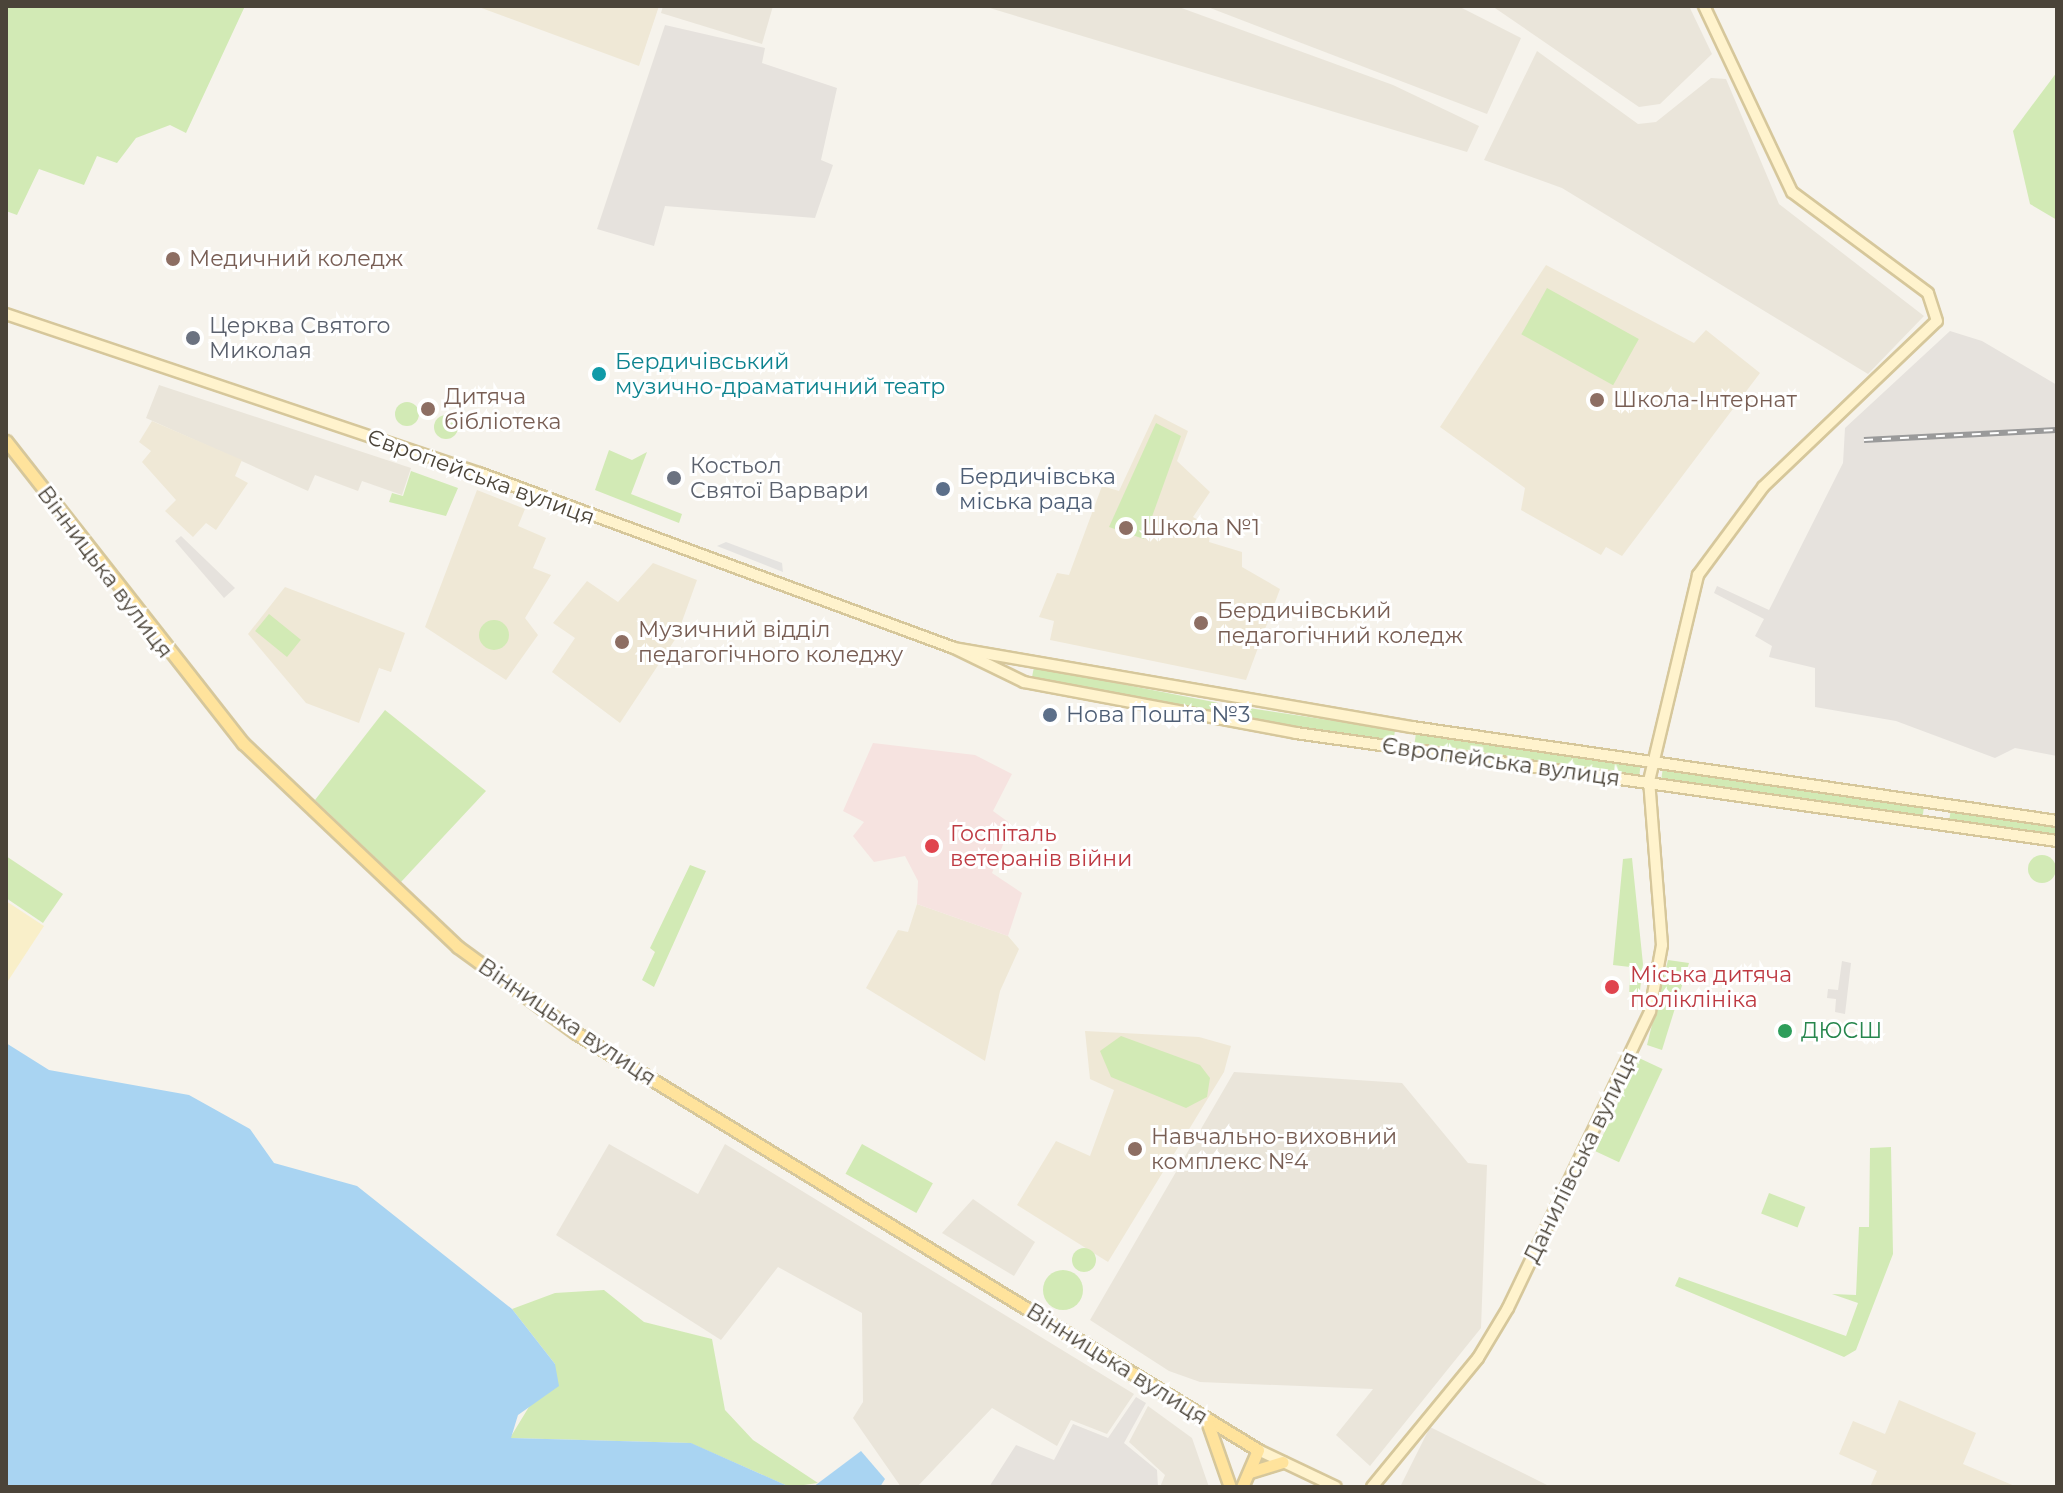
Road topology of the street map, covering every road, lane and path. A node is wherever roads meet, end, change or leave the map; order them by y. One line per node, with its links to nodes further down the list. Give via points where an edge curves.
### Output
1 (1704, 6): 5 (street, Данилівська вулиця, via 1792,192 1928,293 1938,315 1926,339 1763,487 1713,548 1684,615)
2 (6, 314): 4 (street, Європейська вулиця, via 466,469)
3 (6, 441): 9 (main road, Вінницька вулиця, via 212,709 458,947 576,1033)
4 (954, 648): 5 (street, Європейська вулиця); 6 (street, Європейська вулиця, via 1024,682 1185,715)
5 (1652, 760): 6 (street, Данилівська вулиця); 7 (street, Європейська вулиця)
6 (1649, 781): 8 (street, Європейська вулиця); 18 (street, Данилівська вулиця, via 1662,945 1650,1011 1508,1308 1478,1358)
7 (2057, 821)
8 (2057, 841)
9 (1206, 1420): 10 (main road, Вінницька вулиця); 13 (main road)
10 (1245, 1443): 11 (main road, Вінницька вулиця); 13 (main road, via 1229,1450)
11 (1258, 1450): 12 (street); 14 (main road)
12 (1282, 1462): 14 (main road); 17 (street)
13 (1228, 1471): 15 (main road)
14 (1247, 1475): 16 (main road)
15 (1230, 1487)
16 (1242, 1487)
17 (1336, 1487)
18 (1372, 1487)

